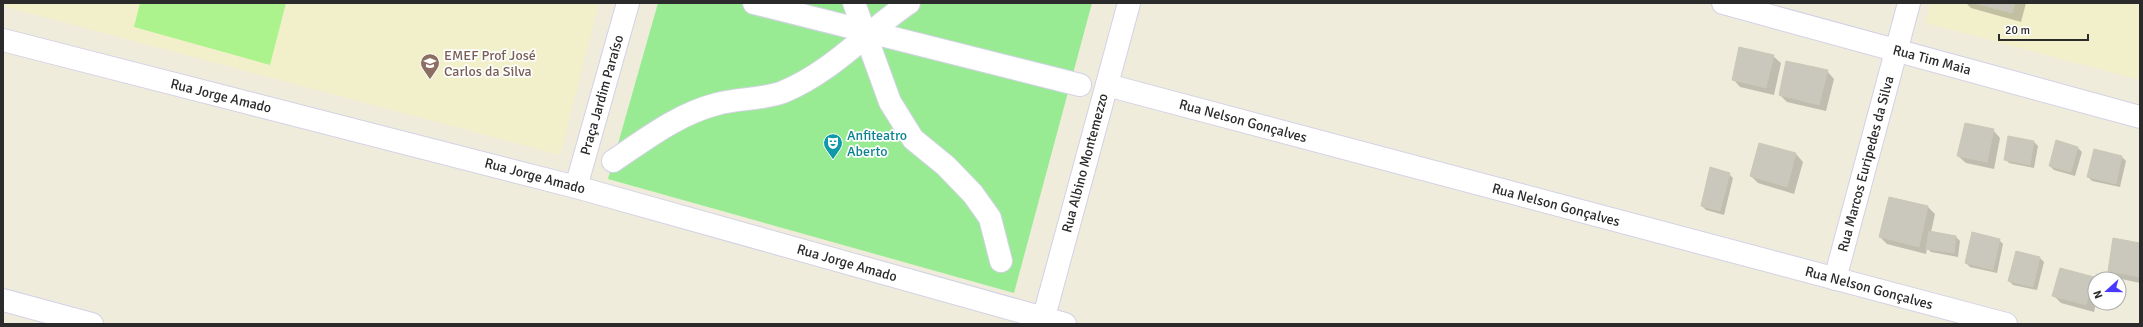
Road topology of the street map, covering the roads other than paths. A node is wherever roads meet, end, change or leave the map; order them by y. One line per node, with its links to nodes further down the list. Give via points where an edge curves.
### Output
1 (628, 3): 15 (street, Praça Jardim Paraíso)
2 (754, 3): 8 (street)
3 (854, 3): 8 (street)
4 (909, 3): 8 (street)
5 (1129, 3): 12 (street, Rua Albino Montemezzo)
6 (1723, 3): 10 (street, Rua Tim Maia)
7 (1909, 3): 10 (street, Rua Marcos Euripedes da Silva)
8 (867, 33): 11 (street); 14 (street, via 840,60 819,74 760,98 717,104 671,122); 16 (street, via 890,102 913,139 946,166 973,194 990,218)
9 (3, 40): 15 (street, Rua Jorge Amado)
10 (1896, 50): 13 (street, Rua Tim Maia); 17 (street, Rua Marcos Euripedes da Silva)
11 (1080, 85)
12 (1107, 85): 17 (street, Rua Nelson Gonçalves); 19 (street, Rua Albino Montemezzo)
13 (2140, 117)
14 (613, 161)
15 (576, 187): 19 (street, Rua Jorge Amado)
16 (1001, 261)
17 (1835, 279): 22 (street, Rua Nelson Gonçalves)
18 (3, 300): 20 (street)
19 (1042, 321): 21 (street, Rua Jorge Amado)
20 (92, 324)
21 (1065, 324)
22 (2006, 324)

